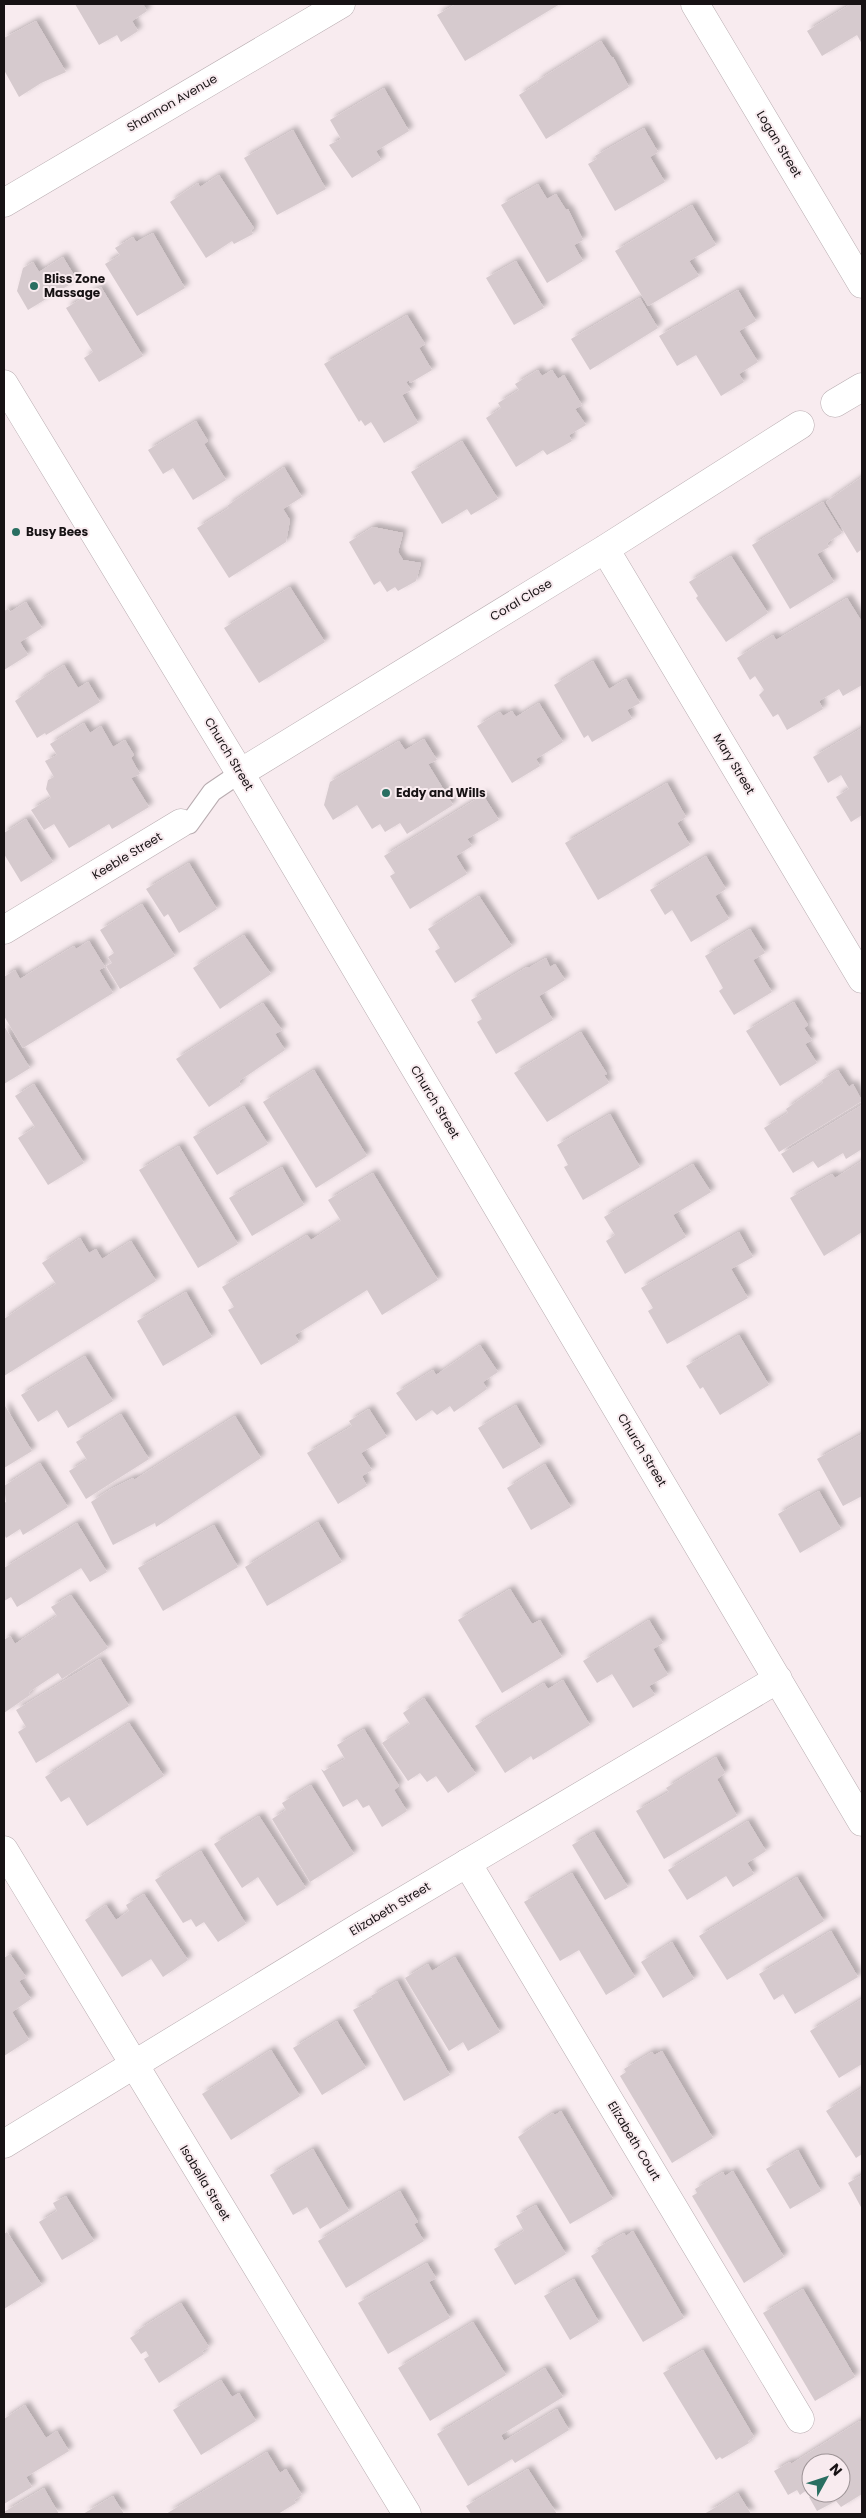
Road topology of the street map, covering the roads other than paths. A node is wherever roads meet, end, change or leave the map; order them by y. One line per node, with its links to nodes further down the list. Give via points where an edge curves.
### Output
1 (341, 4): 3 (street, Shannon Avenue)
2 (695, 4): 4 (street, Logan Street)
3 (4, 203)
4 (862, 284)
5 (4, 384): 10 (street, Church Street)
6 (862, 387): 7 (street)
7 (835, 403)
8 (800, 425): 9 (street, Coral Close)
9 (605, 549): 10 (street, Coral Close); 13 (street, Mary Street)
10 (240, 773): 11 (lane, Keeble Street, via 212,792 189,824); 14 (street, Church Street)
11 (181, 823): 12 (street, Keeble Street)
12 (4, 930)
13 (862, 979)
14 (778, 1678): 15 (street, Church Street); 17 (street, Elizabeth Street)
15 (862, 1822)
16 (4, 1850): 18 (street, Isabella Street)
17 (467, 1862): 18 (street, Elizabeth Street); 20 (street, Elizabeth Court)
18 (132, 2064): 19 (street, Elizabeth Street); 21 (street, Isabella Street)
19 (4, 2144)
20 (800, 2419)
21 (407, 2514)

